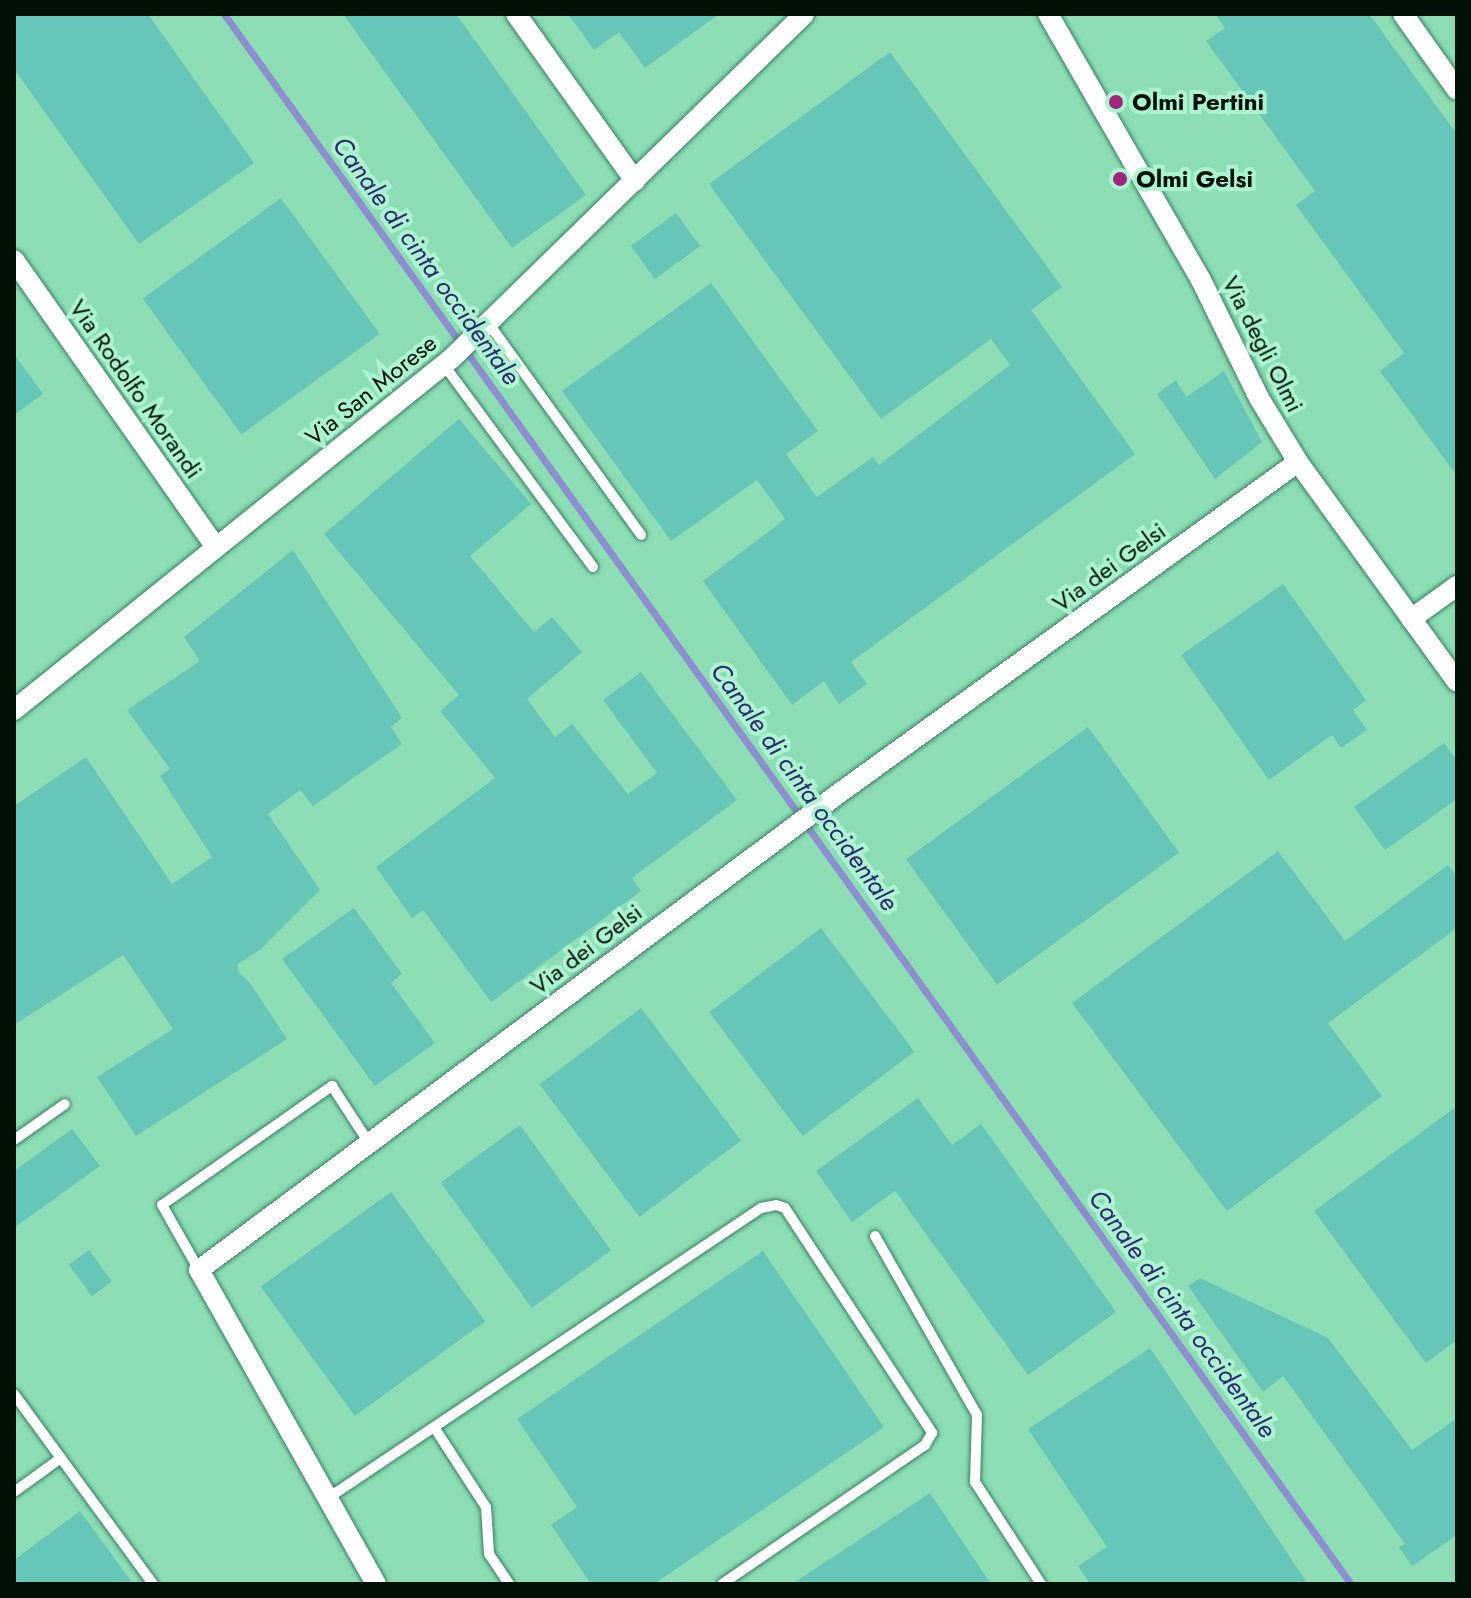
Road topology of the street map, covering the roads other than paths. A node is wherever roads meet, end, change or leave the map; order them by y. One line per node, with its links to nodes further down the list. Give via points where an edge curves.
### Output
1 (516, 14): 6 (street)
2 (804, 14): 6 (street, Via San Morese)
3 (1048, 14): 10 (street, Via degli Olmi, via 1200,278 1259,398)
4 (1403, 14): 5 (street)
5 (1457, 90)
6 (635, 181): 8 (street, Via San Morese)
7 (14, 260): 12 (street, Via Rodolfo Morandi)
8 (487, 326): 9 (street, Via San Morese); 11 (lane)
9 (448, 362): 12 (street, Via San Morese); 13 (lane)
10 (1298, 462): 15 (street, Via degli Olmi); 20 (street, Via dei Gelsi, via 838,794)
11 (641, 535)
12 (216, 547): 17 (street, Via San Morese)
13 (593, 567)
14 (1457, 586): 15 (street)
15 (1411, 619): 16 (street, Via degli Olmi)
16 (1457, 682)
17 (14, 710)
18 (65, 1104): 19 (lane)
19 (14, 1140)
20 (369, 1143): 22 (street, Via dei Gelsi); 22 (lane, via 332,1086 162,1205)
21 (875, 1236): 32 (lane, via 977,1415 975,1482)
22 (199, 1270): 27 (street)
23 (14, 1394): 25 (lane)
24 (434, 1427): 27 (lane); 30 (lane, via 486,1507 489,1554); 31 (lane, via 761,1208 785,1208 932,1433 925,1445)
25 (61, 1458): 26 (lane); 28 (lane)
26 (14, 1492)
27 (328, 1498): 29 (street)
28 (153, 1584)
29 (376, 1584)
30 (509, 1584)
31 (722, 1584)
32 (1041, 1584)

